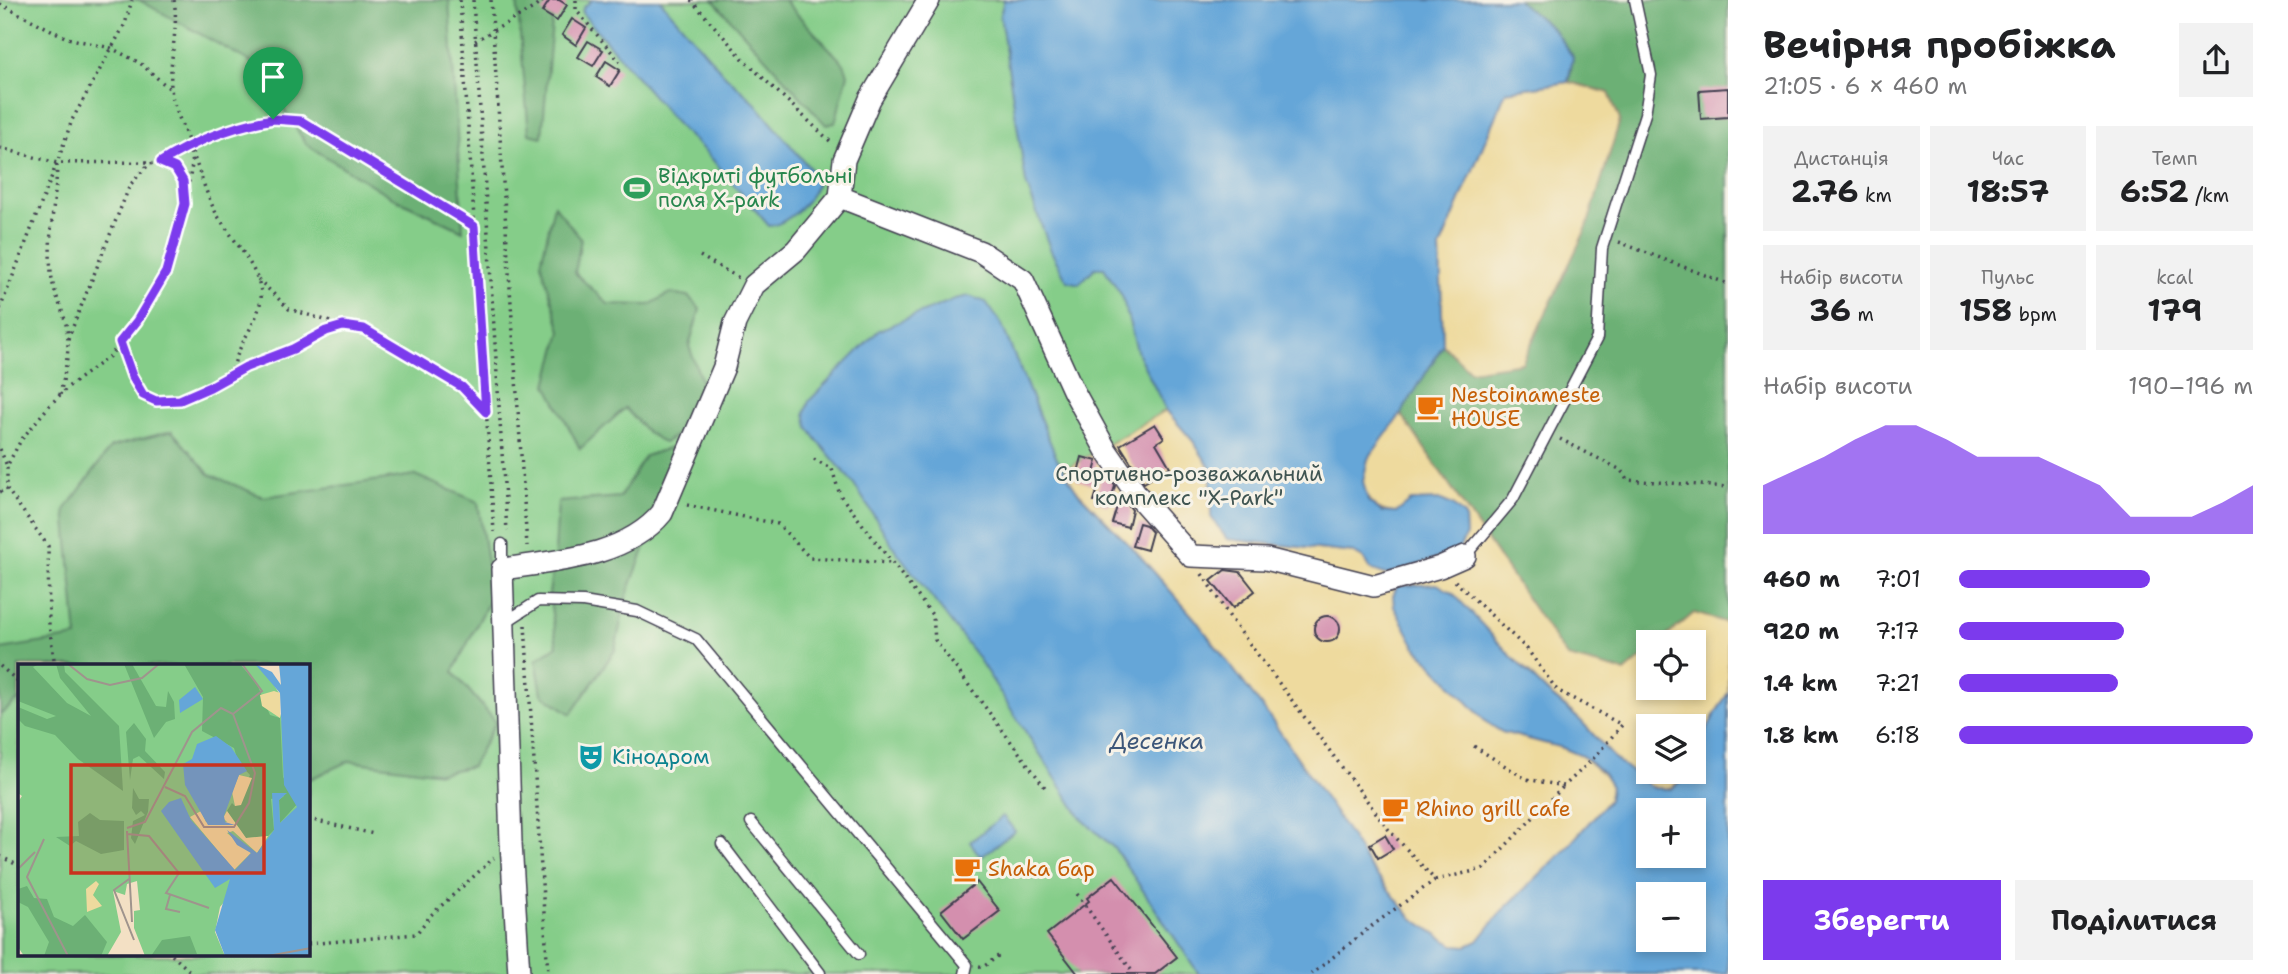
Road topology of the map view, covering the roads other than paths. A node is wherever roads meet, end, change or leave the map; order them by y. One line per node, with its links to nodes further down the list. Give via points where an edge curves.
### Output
1 (929, 0): 3 (street, via 870,99 845,160)
2 (1636, 0): 5 (lane, via 1651,75 1645,114 1602,248 1597,338 1513,499)
3 (840, 197): 5 (street, via 981,251 1023,280 1106,450 1137,495 1191,556 1266,559 1374,586); 6 (street, via 796,250 754,285 734,323 724,367 662,513 609,550)
4 (502, 544): 6 (lane)
5 (1465, 556)
6 (502, 569): 7 (street)
7 (504, 623): 11 (lane, via 538,601 583,603 637,611 696,639); 13 (street)
8 (751, 822): 10 (lane)
9 (722, 844): 12 (lane)
10 (859, 954)
11 (966, 970)
12 (820, 973)
13 (519, 974)

